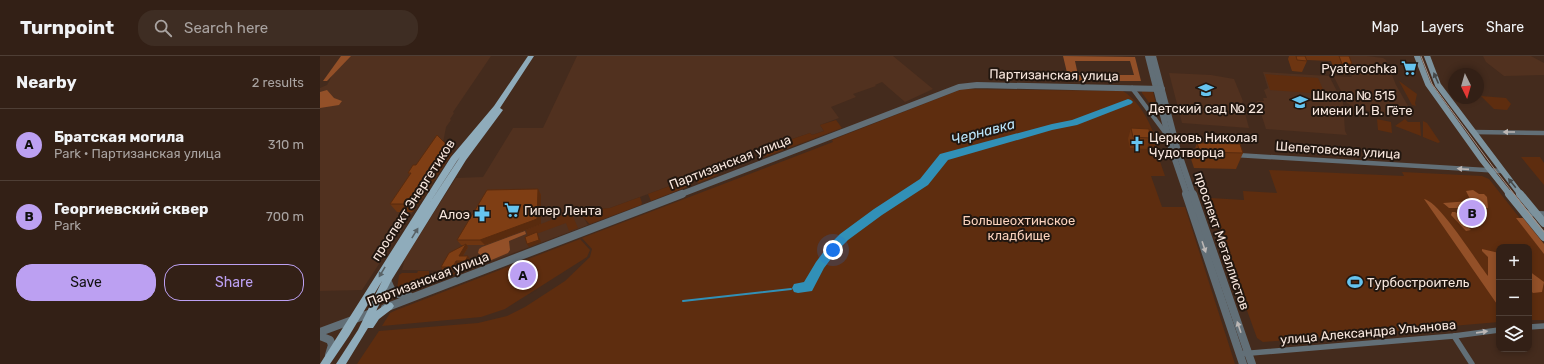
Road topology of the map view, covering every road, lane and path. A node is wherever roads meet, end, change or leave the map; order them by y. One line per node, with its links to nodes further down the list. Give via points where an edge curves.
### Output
1 (530, 56): 25 (main road, проспект Энергетиков, one-way to 25, via 496,108 454,159)
2 (536, 56): 21 (main road, проспект Энергетиков, one-way to 2, via 459,164 495,119)
3 (1148, 56): 8 (street, проспект Металлистов)
4 (1153, 56): 8 (street, проспект Металлистов)
5 (1417, 56): 15 (main road, via 1428,84)
6 (1427, 56): 9 (main road, one-way to 6, via 1438,85)
7 (1132, 88): 8 (street, Партизанская улица); 11 (street); 22 (street, Партизанская улица, via 983,85 959,87)
8 (1159, 89): 11 (street, проспект Металлистов); 12 (street, проспект Металлистов)
9 (1473, 132): 10 (street, one-way to 9); 16 (main road)
10 (1544, 133)
11 (1167, 135): 12 (street, проспект Металлистов)
12 (1175, 151): 13 (street); 32 (street, проспект Металлистов, one-way to 32); 33 (street, проспект Металлистов, one-way to 12)
13 (1203, 153)
14 (1232, 155): 15 (street, Шепетовская улица, one-way to 14)
15 (1491, 171): 16 (street, Шепетовская улица); 17 (main road)
16 (1502, 172): 18 (main road, one-way to 16)
17 (1525, 213): 18 (street); 20 (main road)
18 (1540, 214): 19 (main road)
19 (1544, 223)
20 (1544, 237)
21 (387, 279): 22 (street, via 391,291 398,296); 24 (main road, проспект Энергетиков)
22 (415, 296): 23 (street, Партизанская улица)
23 (389, 306): 24 (street, Партизанская улица); 34 (main road, via 373,320 355,348)
24 (371, 314): 25 (street, Партизанская улица); 34 (main road, проспект Энергетиков)
25 (353, 320): 29 (street, Партизанская улица); 35 (main road, проспект Энергетиков)
26 (1544, 326): 27 (street)
27 (1532, 327)
28 (1496, 330): 31 (street, улица Александра Ульянова, one-way to 28)
29 (320, 332)
30 (320, 336): 35 (street, via 330,340 332,345)
31 (1454, 336): 33 (street, улица Александра Ульянова); 39 (street)
32 (1239, 354): 33 (street, улица Александра Ульянова); 37 (street, проспект Металлистов)
33 (1248, 354): 38 (street, проспект Металлистов)
34 (347, 355): 36 (main road, проспект Энергетиков)
35 (326, 362)
36 (341, 364)
37 (1243, 364)
38 (1252, 364)
39 (1472, 364)

